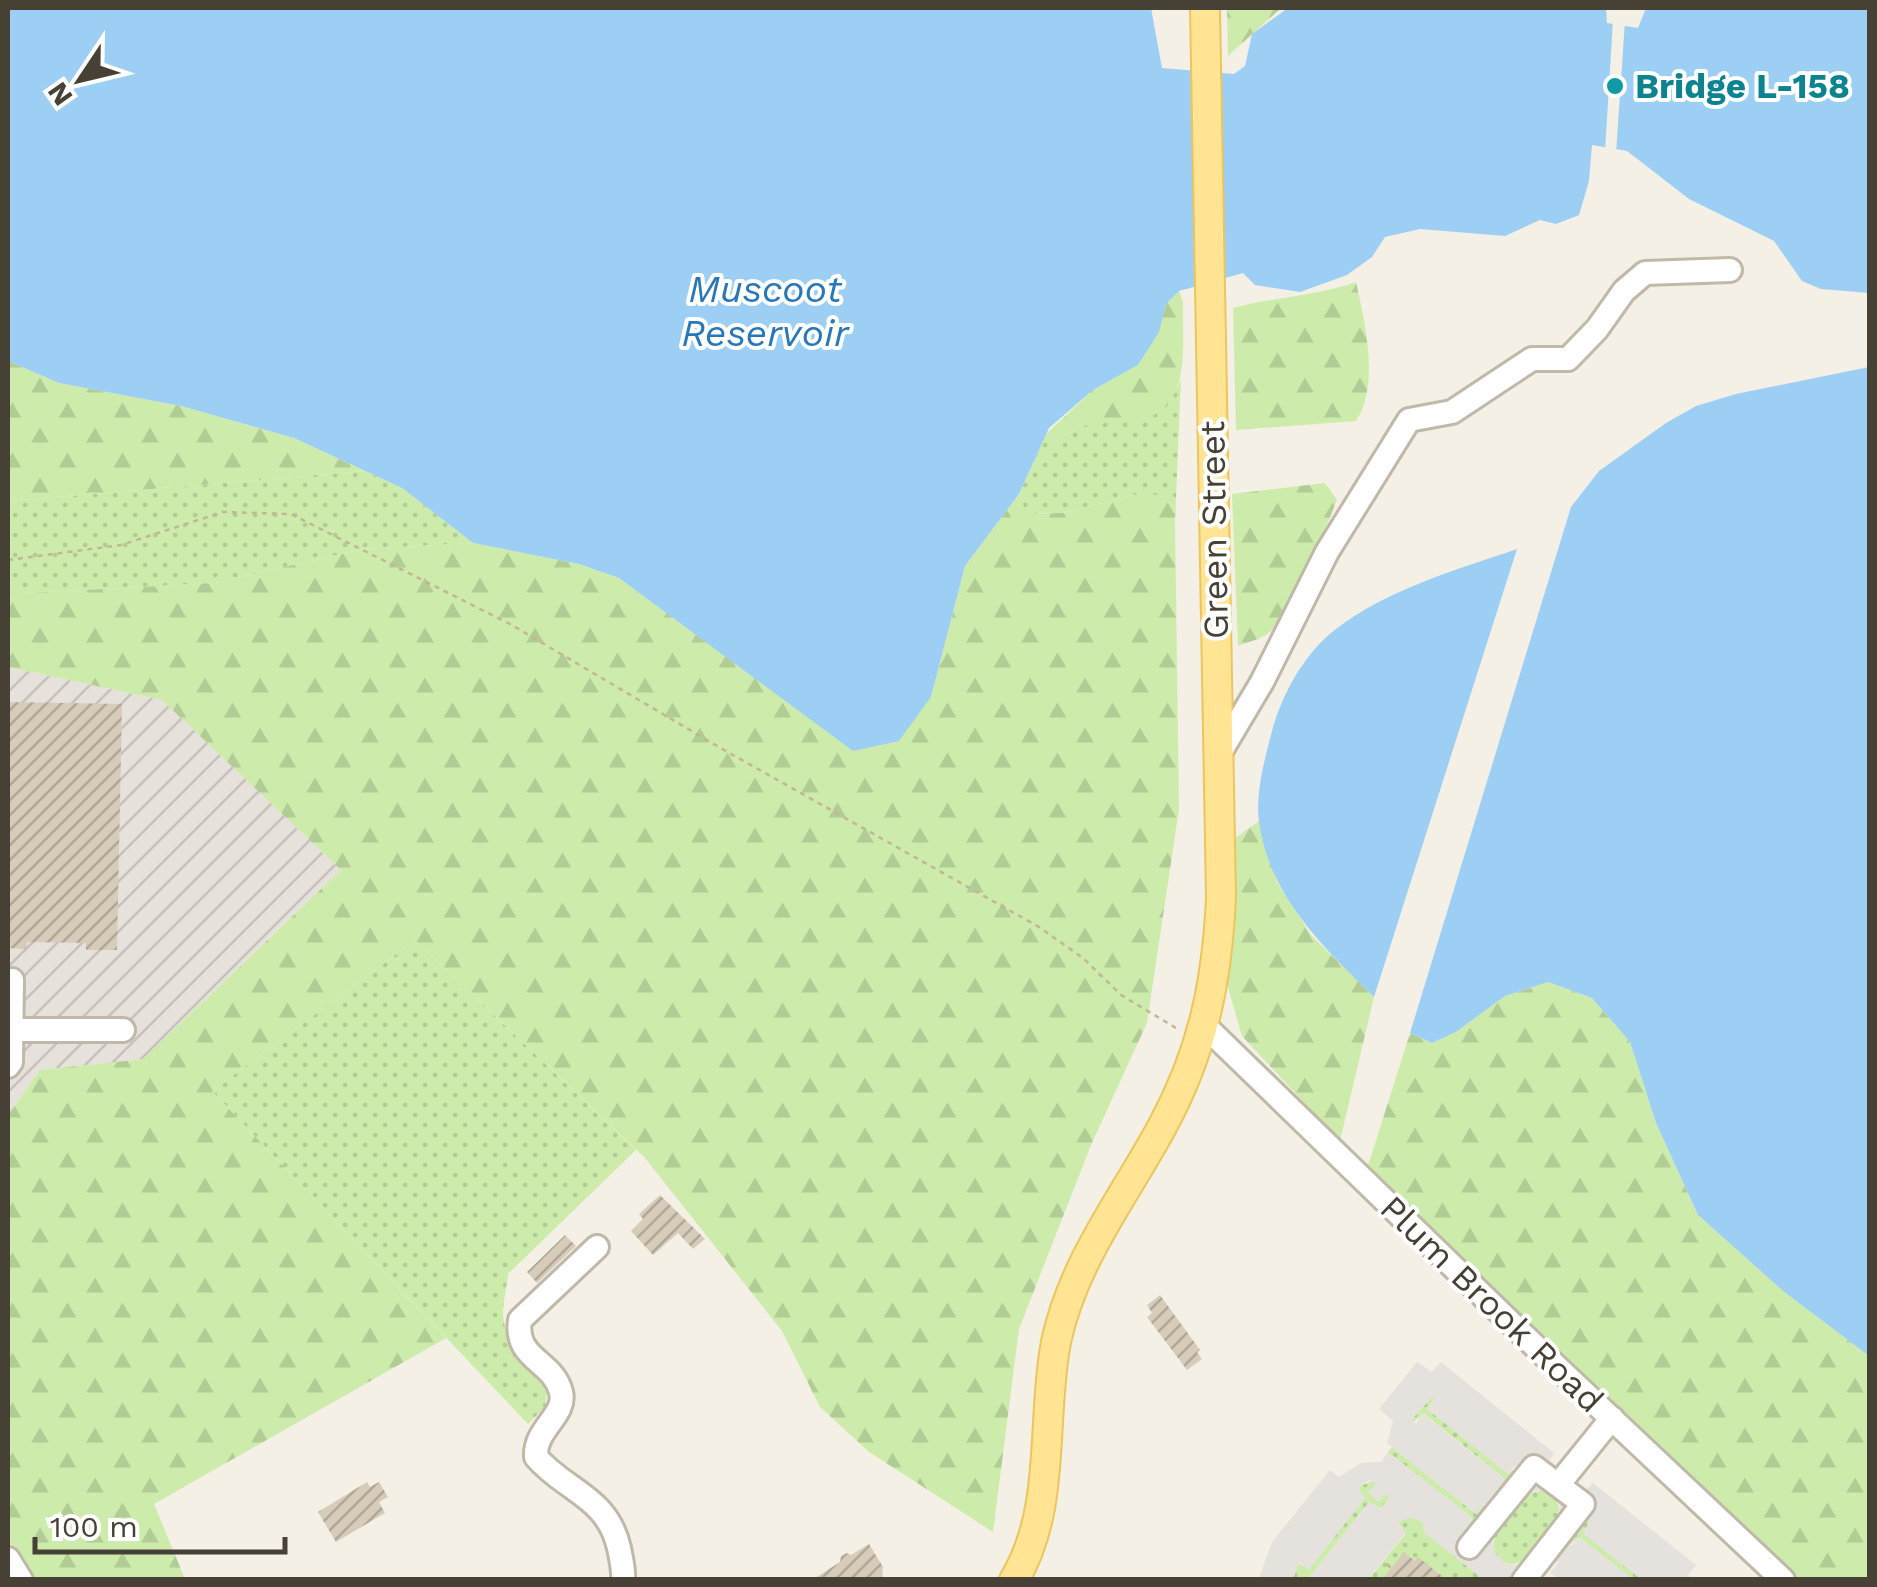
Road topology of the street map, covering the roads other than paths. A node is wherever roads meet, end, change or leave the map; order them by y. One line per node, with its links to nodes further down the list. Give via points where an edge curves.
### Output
1 (1205, 20): 3 (main road, Green Street)
2 (1730, 270): 3 (street, via 1644,274 1568,359 1532,359 1452,412 1409,420 1326,552)
3 (1218, 756): 7 (main road, Green Street, via 1220,912)
4 (12, 980): 5 (street)
5 (11, 1030): 6 (street); 8 (street)
6 (123, 1030)
7 (1203, 1032): 10 (street, Plum Brook Road); 16 (main road, Green Street, via 1179,1094 1066,1306 1050,1379 1038,1520)
8 (8, 1066)
9 (596, 1247): 15 (street, via 520,1320 518,1332 562,1395 536,1456 610,1523)
10 (1612, 1418): 11 (street); 18 (street, Plum Brook Road)
11 (1558, 1485): 12 (street, via 1534,1467); 17 (street, via 1583,1504)
12 (1469, 1547)
13 (8, 1559): 14 (street)
14 (20, 1580)
15 (623, 1580)
16 (1014, 1580)
17 (1524, 1580)
18 (1782, 1580)

